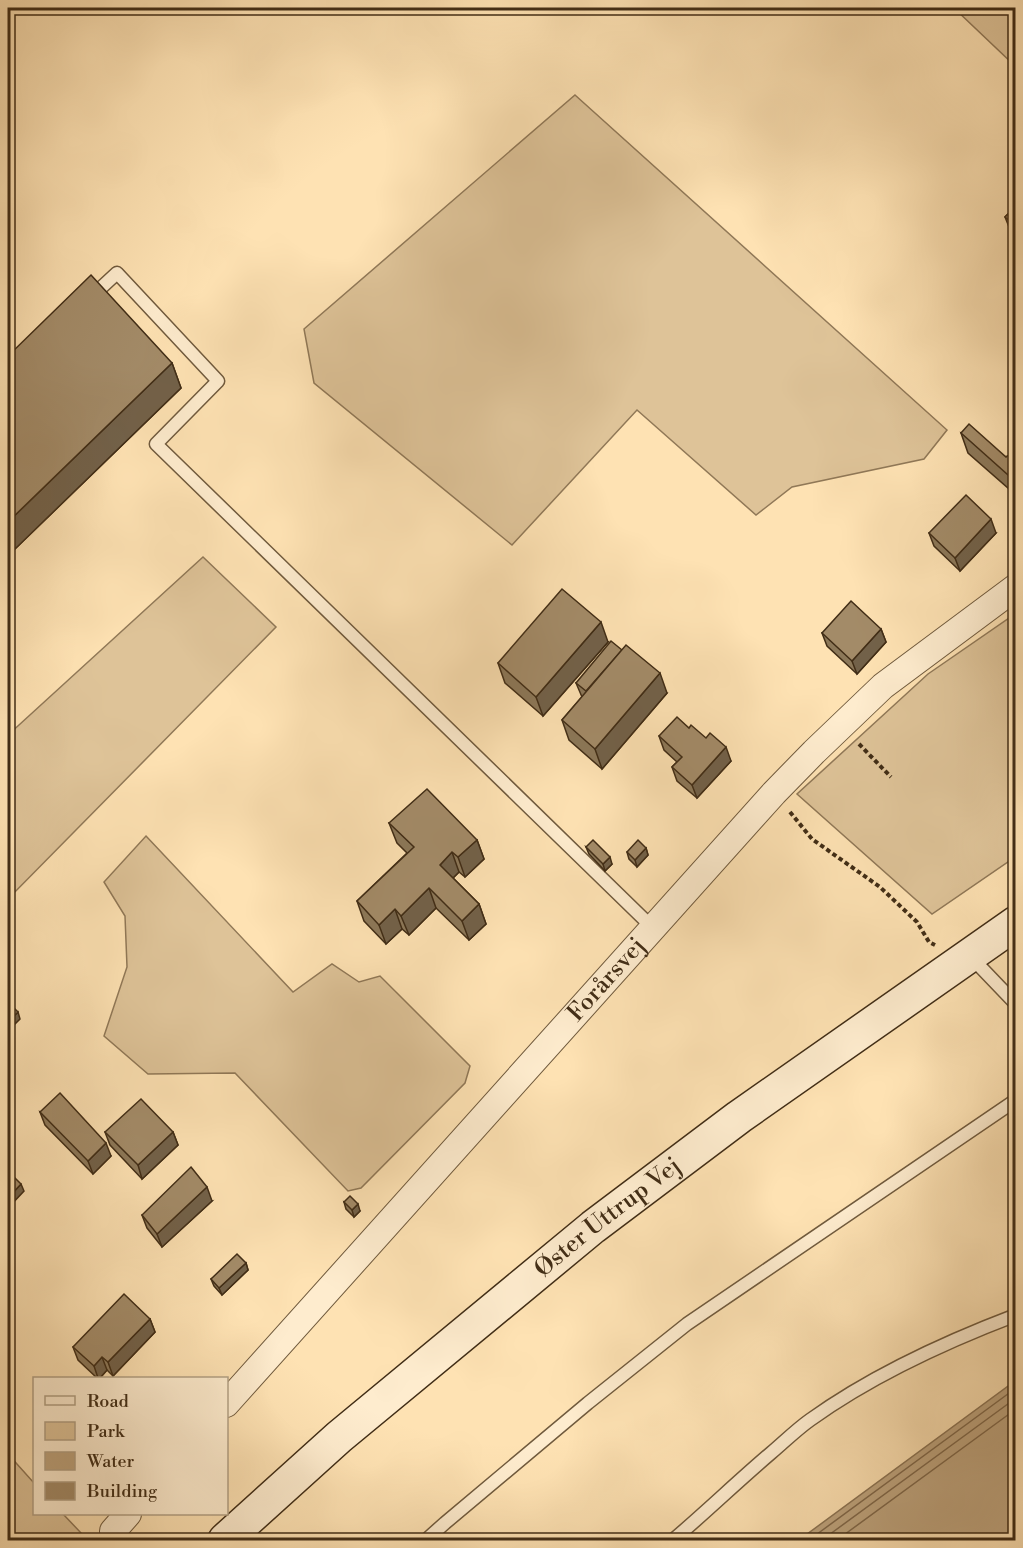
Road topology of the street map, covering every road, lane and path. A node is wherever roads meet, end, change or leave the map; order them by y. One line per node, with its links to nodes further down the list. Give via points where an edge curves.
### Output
1 (83, 305): 7 (lane, via 117,273 218,381 156,444)
2 (1016, 587): 3 (street, Forårsvej, via 884,686)
3 (841, 726): 4 (path); 5 (street, Forårsvej)
4 (891, 777)
5 (774, 793): 7 (street, Forårsvej); 8 (path, via 812,839 880,886 917,922 929,942)
6 (1016, 923): 8 (street, Øster Uttrup Vej)
7 (653, 928): 12 (street, Forårsvej)
8 (970, 955): 9 (lane); 13 (street, Øster Uttrup Vej, via 593,1227 339,1437)
9 (1016, 1004)
10 (1016, 1100): 14 (lane, via 687,1324)
11 (1016, 1315): 15 (lane, via 953,1341 853,1391 808,1422)
12 (228, 1402)
13 (225, 1540)
14 (426, 1540)
15 (673, 1540)

